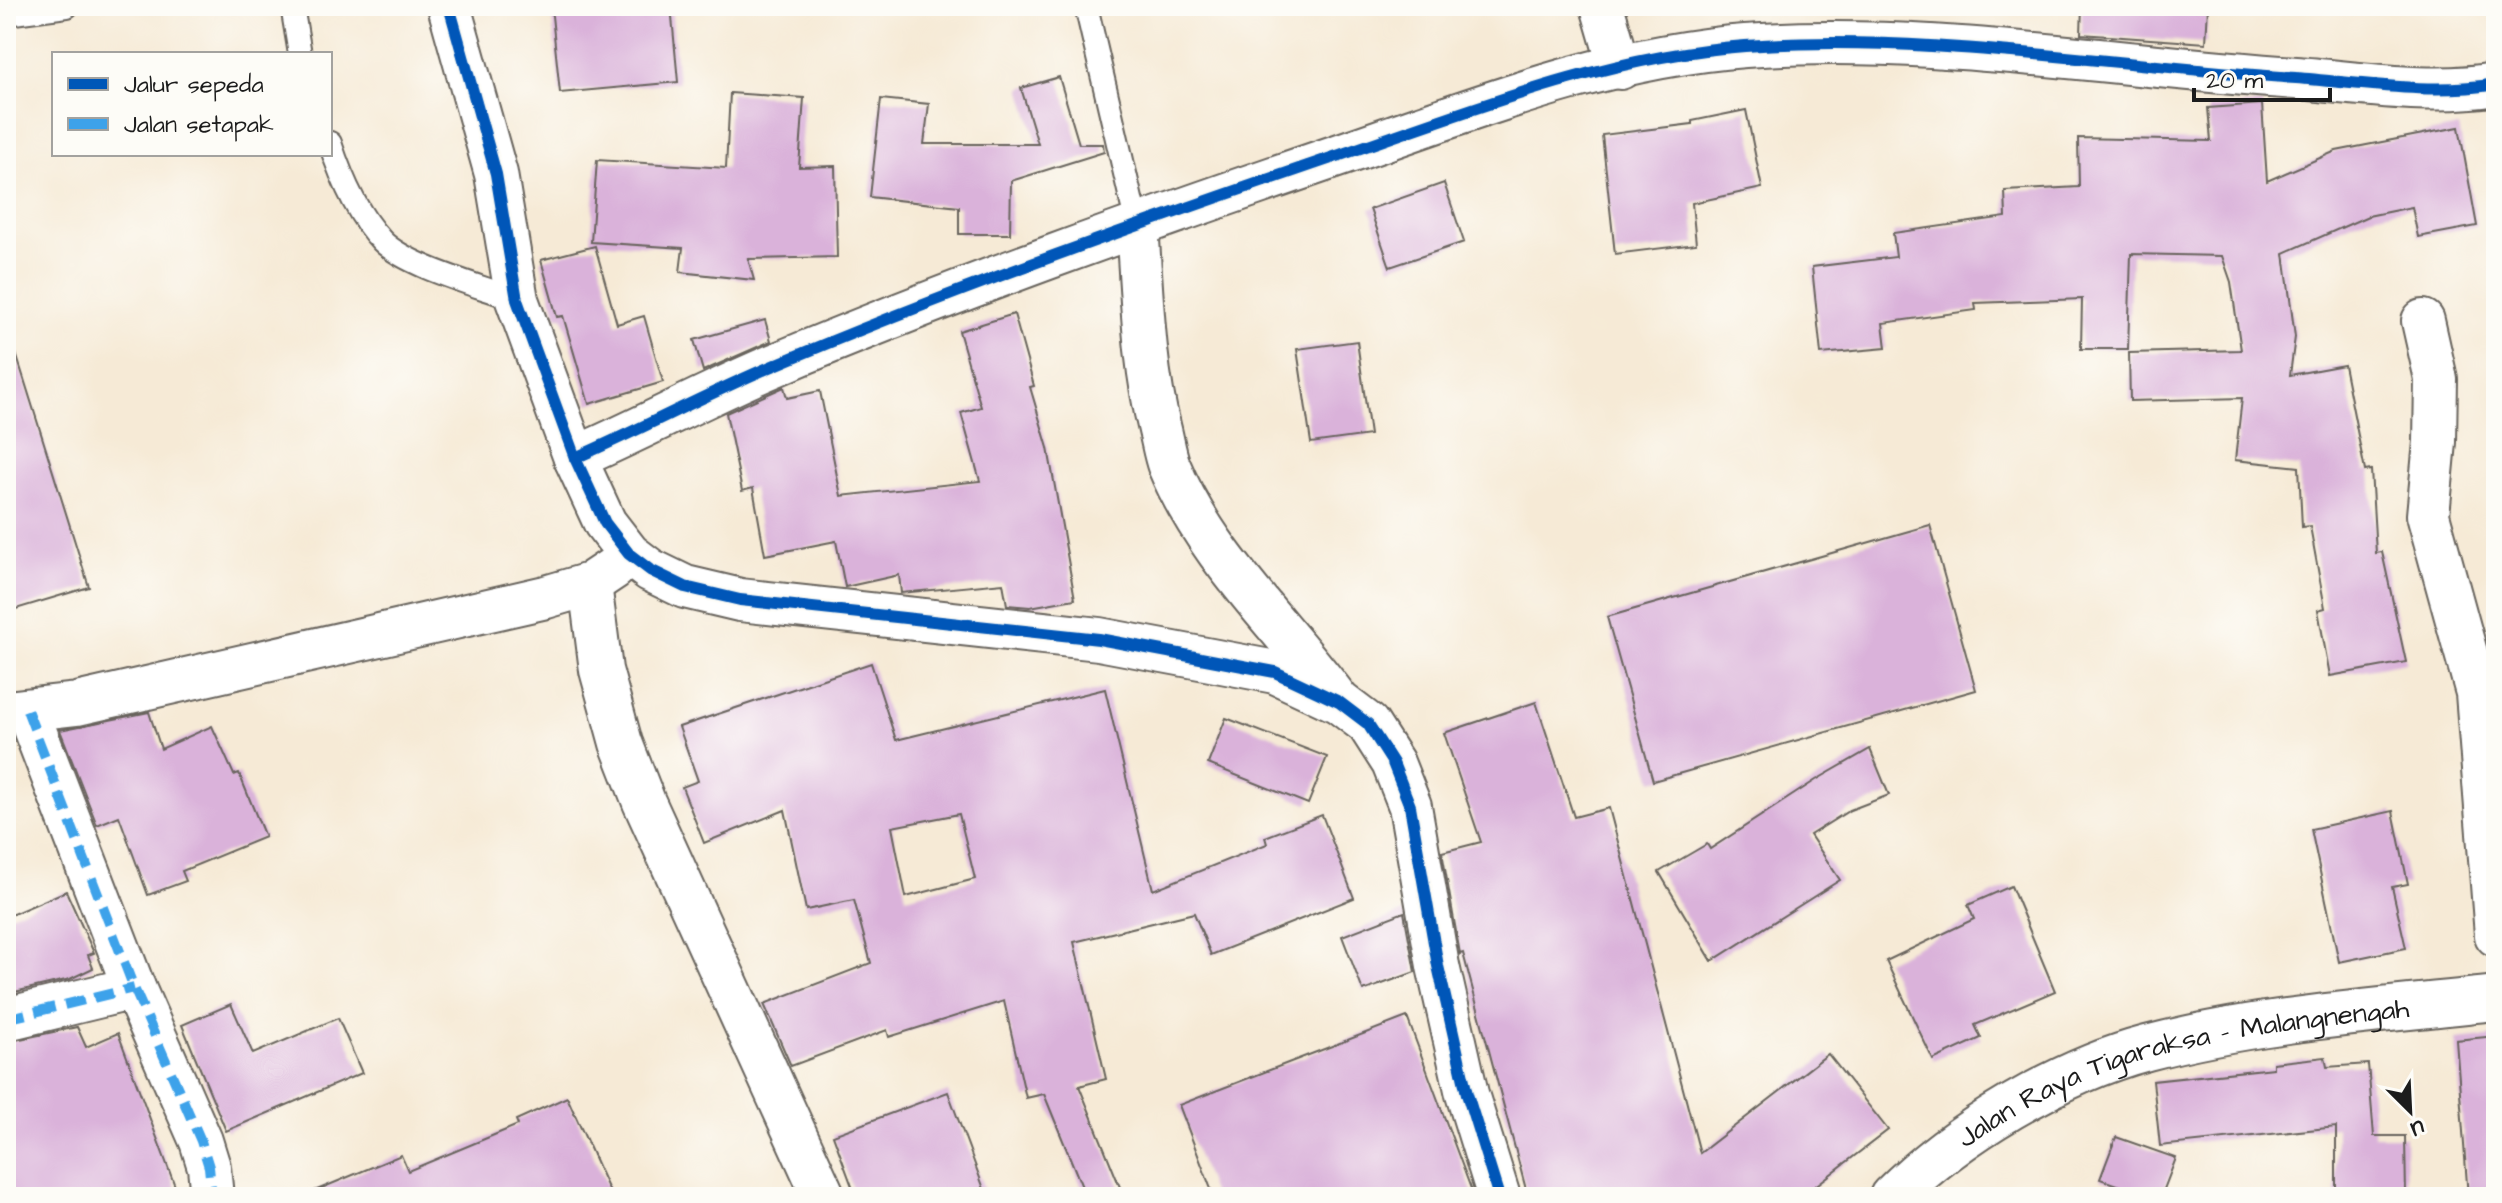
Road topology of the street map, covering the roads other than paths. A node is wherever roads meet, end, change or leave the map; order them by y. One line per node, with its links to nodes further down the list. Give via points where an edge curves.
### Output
1 (67, 6): 6 (lane)
2 (292, 6): 7 (lane)
3 (449, 6): 12 (street, via 496,174)
4 (1086, 6): 11 (lane)
5 (1602, 6): 8 (street)
6 (6, 14)
7 (300, 52)
8 (1620, 68): 9 (street, via 1686,52 1846,42 2241,75 2431,87); 11 (street, via 1524,92)
9 (2496, 84)
10 (332, 149): 12 (lane, via 361,213 383,242 415,262)
11 (1137, 225): 14 (street, via 768,368); 17 (street, via 1150,385 1169,465 1197,519 1248,593)
12 (517, 300): 14 (street)
13 (2423, 321): 19 (street, via 2436,379 2428,515 2477,693)
14 (575, 458): 15 (street, via 605,523)
15 (629, 554): 16 (street); 17 (street, via 685,587 740,600 1099,639 1275,672)
16 (590, 584): 18 (street, via 77,704); 24 (street, via 601,670 621,743)
17 (1339, 702): 25 (street, via 1368,724 1393,763 1410,806 1441,980 1467,1094)
18 (16, 711): 20 (street)
19 (2496, 935)
20 (134, 988): 22 (street); 23 (street, via 201,1141)
21 (2496, 998): 26 (main road, Jalan Raya Tigaraksa - Malangnengah, via 2258,1024 2145,1049 2057,1082 1980,1125)
22 (6, 1019)
23 (212, 1197)
24 (824, 1197)
25 (1499, 1197)
26 (1892, 1197)

